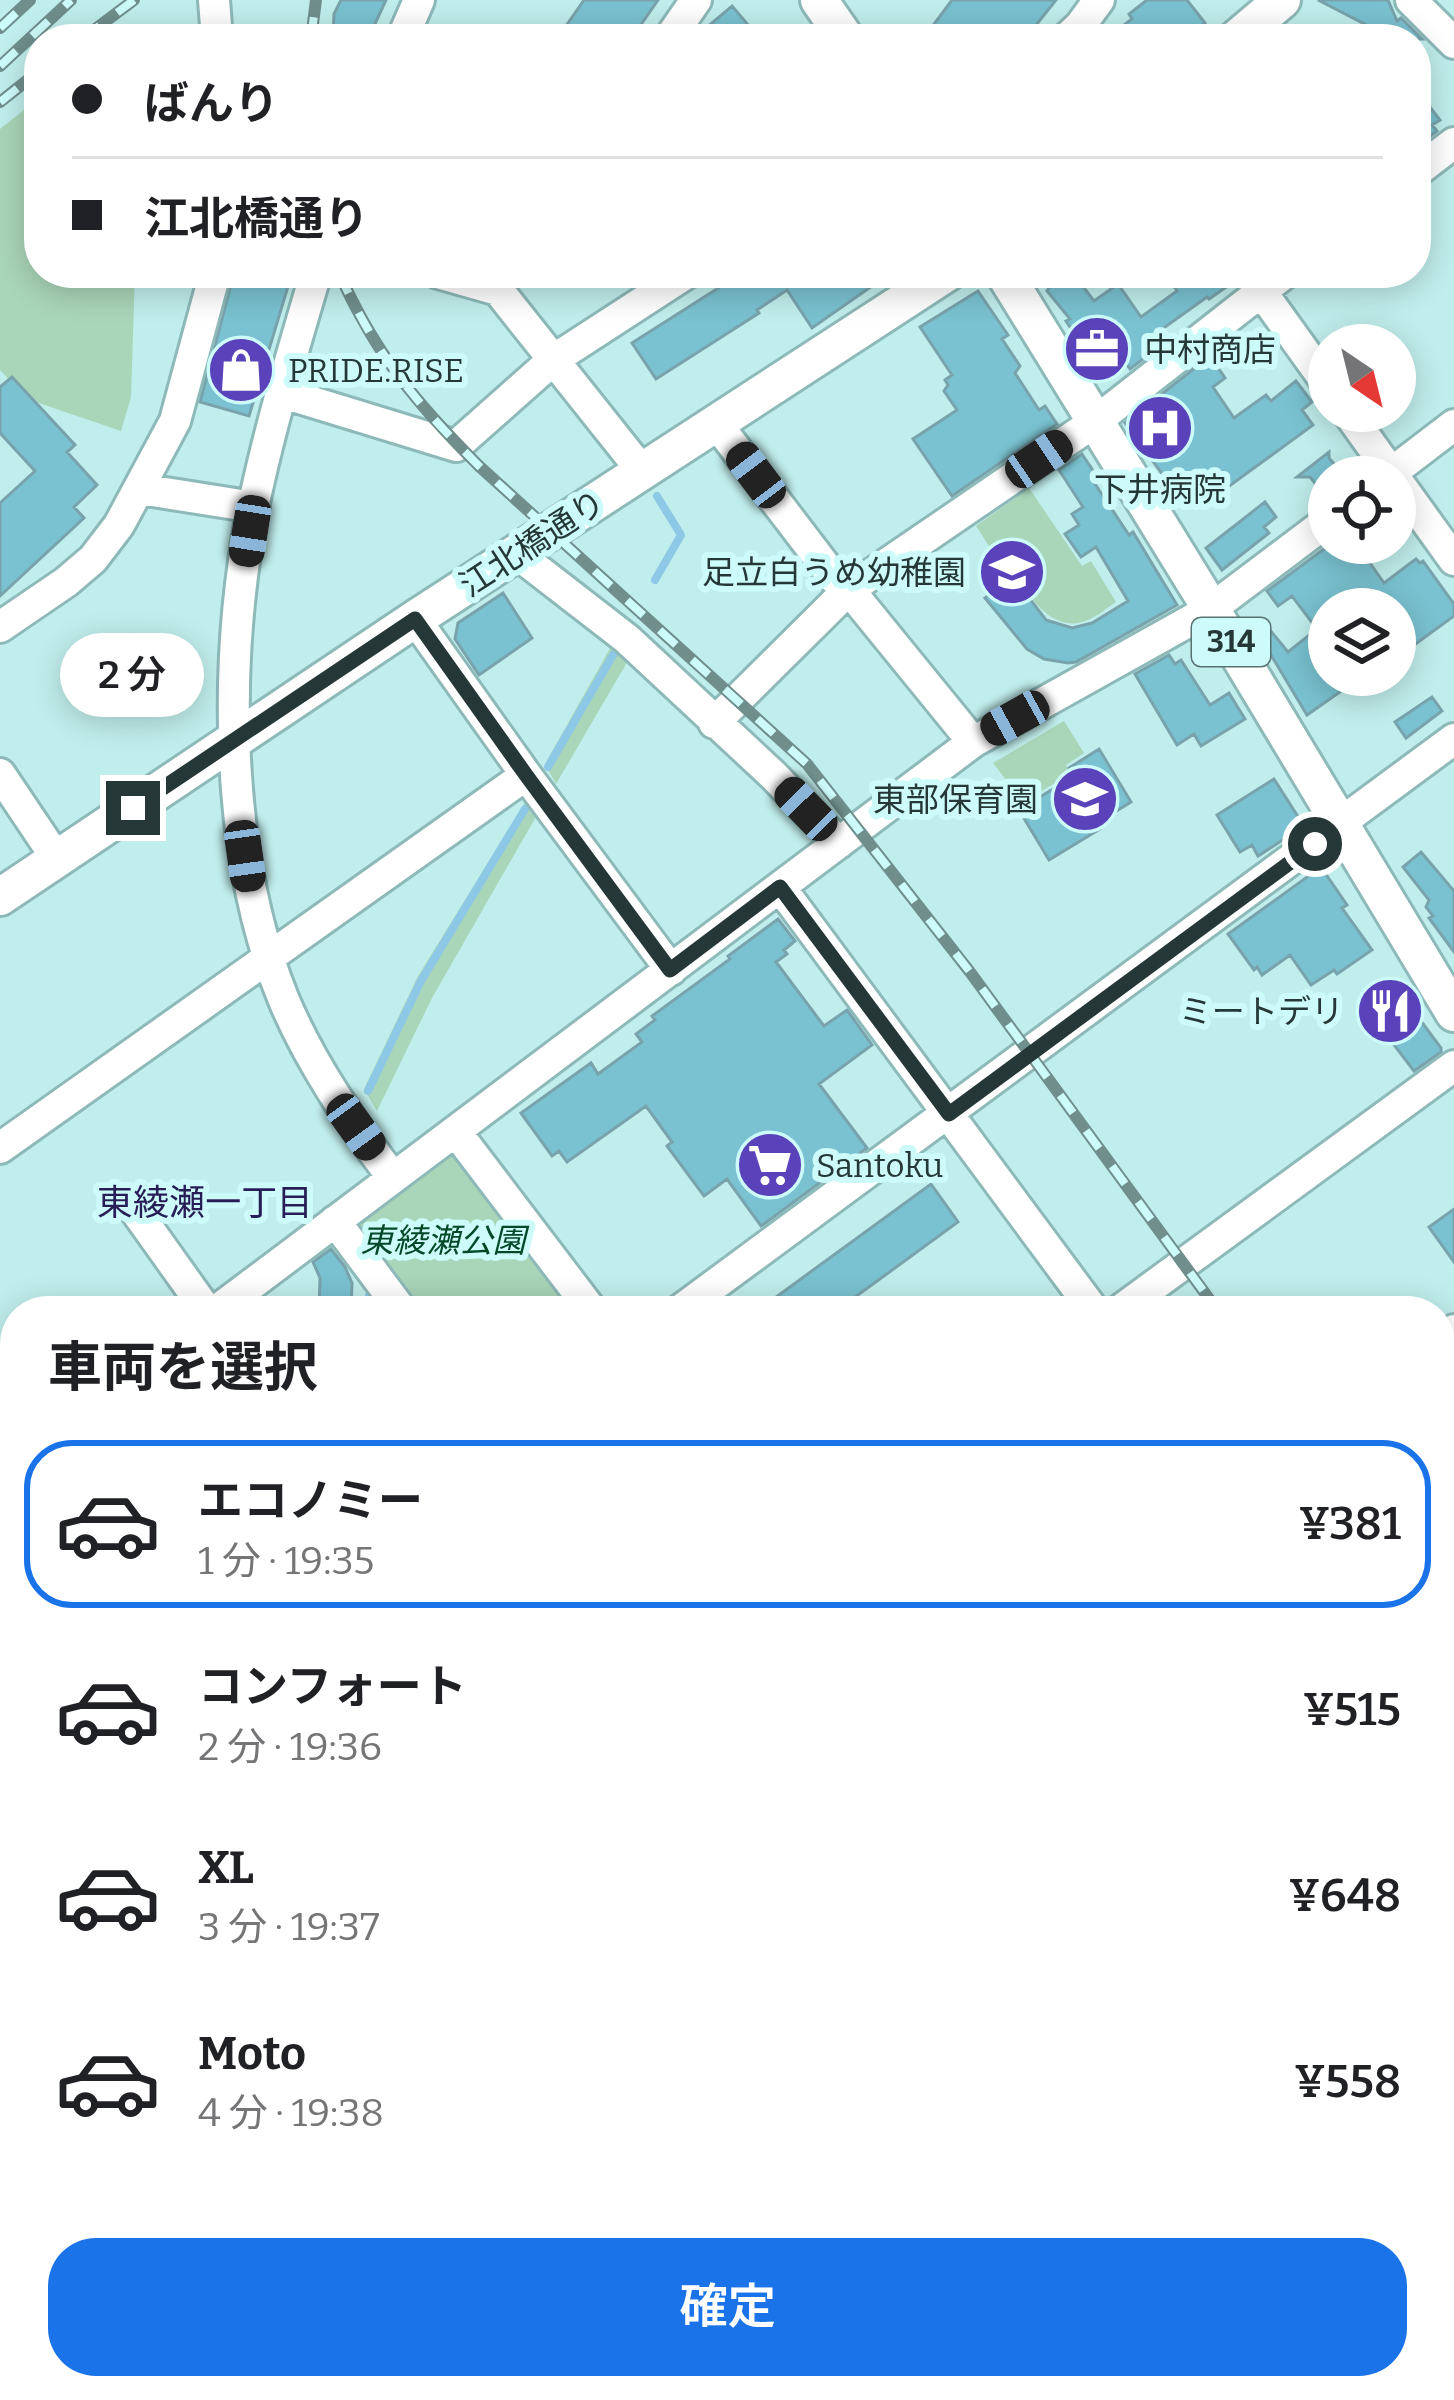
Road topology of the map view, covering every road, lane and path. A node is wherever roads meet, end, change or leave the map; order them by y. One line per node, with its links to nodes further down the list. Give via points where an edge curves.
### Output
1 (1282, 0): 3 (main road)
2 (1411, 0): 4 (street)
3 (1254, 24)
4 (1454, 43)
5 (211, 288): 21 (street, via 175,421)
6 (312, 288): 15 (street)
7 (508, 288): 14 (street)
8 (665, 288): 14 (street)
9 (924, 288): 17 (main road, 江北橋通り)
10 (1013, 288): 16 (main road, 314)
11 (1254, 288): 16 (street)
12 (1270, 288): 13 (street)
13 (1308, 351)
14 (553, 360): 15 (street, via 456,446); 20 (street)
15 (284, 393): 22 (street)
16 (1096, 421): 27 (street); 28 (main road, 314)
17 (716, 423): 20 (main road, 江北橋通り); 27 (street)
18 (1454, 425): 19 (street)
19 (1416, 456)
20 (642, 471): 25 (main road, 江北橋通り)
21 (140, 489): 22 (street); 30 (street, via 93,559)
22 (254, 507): 32 (street, via 241,591)
23 (1416, 509): 26 (street)
24 (1308, 536): 28 (street)
25 (516, 553): 29 (main road, 江北橋通り); 31 (street, via 627,639)
26 (1454, 560)
27 (847, 591): 31 (street); 34 (street)
28 (1211, 609): 34 (street); 37 (main road, 314)
29 (415, 619): 32 (main road, 江北橋通り); 36 (street)
30 (0, 627)
31 (714, 723): 38 (street)
32 (235, 739): 39 (main road, 江北橋通り); 42 (street, via 241,827)
33 (1454, 739): 37 (street)
34 (973, 742): 38 (street)
35 (0, 774): 39 (street)
36 (526, 775): 42 (street); 43 (street)
37 (1341, 824): 44 (main road, 314); 46 (street)
38 (839, 843): 40 (street)
39 (57, 859): 41 (main road, 江北橋通り)
40 (780, 887): 43 (street); 46 (street)
41 (0, 897)
42 (268, 958): 48 (street); 49 (street, via 314,1061)
43 (670, 970): 47 (street)
44 (1454, 1012)
45 (1454, 1066): 58 (street)
46 (949, 1114): 56 (street); 57 (street)
47 (455, 1132): 49 (street); 55 (street)
48 (0, 1148)
49 (390, 1174): 51 (street)
50 (135, 1210): 52 (street)
51 (334, 1222): 53 (street); 54 (street)
52 (195, 1296)
53 (236, 1296)
54 (391, 1296)
55 (581, 1296)
56 (700, 1296)
57 (1083, 1296)
58 (1140, 1296)

